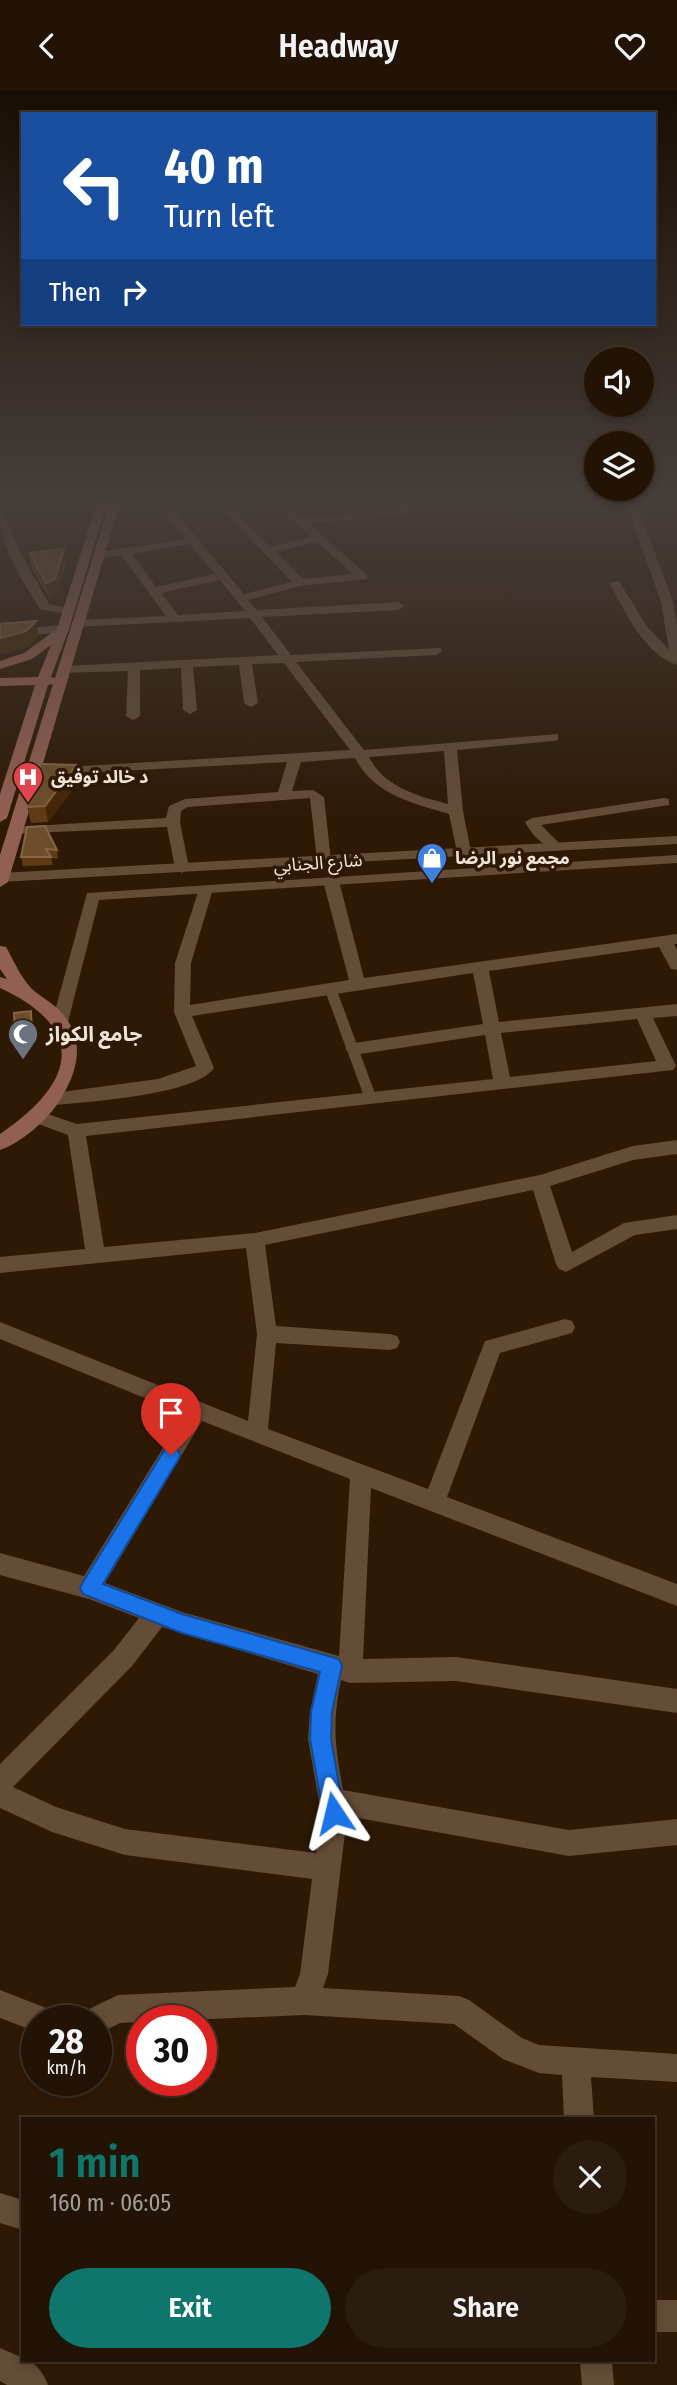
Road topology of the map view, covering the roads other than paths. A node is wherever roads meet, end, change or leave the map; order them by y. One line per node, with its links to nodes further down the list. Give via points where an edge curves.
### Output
1 (44, 606): 9 (street)
2 (70, 606): 9 (main road)
3 (85, 606): 12 (main road)
4 (165, 606): 11 (street)
5 (246, 606): 10 (street)
6 (398, 606): 10 (street)
7 (628, 606): 17 (street, via 647,638)
8 (673, 606): 17 (street)
9 (68, 612): 13 (main road)
10 (252, 615): 11 (street); 16 (street)
11 (176, 620): 12 (street)
12 (80, 624): 23 (main road)
13 (63, 629): 14 (street); 20 (main road, via 28,656); 24 (main road)
14 (0, 634)
15 (436, 651): 16 (street)
16 (286, 659): 18 (street); 32 (street)
17 (677, 660)
18 (245, 661): 19 (street); 26 (street)
19 (187, 664): 21 (street); 28 (street)
20 (0, 665)
21 (134, 666): 23 (street); 29 (street)
22 (0, 671): 24 (main road)
23 (62, 675): 24 (main road); 34 (main road)
24 (44, 676): 25 (main road); 27 (main road)
25 (0, 683): 27 (main road)
26 (251, 703)
27 (33, 706): 38 (main road)
28 (190, 710)
29 (134, 716)
30 (553, 737): 31 (street)
31 (450, 747): 32 (street); 37 (street)
32 (360, 754): 33 (street); 37 (street, via 366,769 389,788)
33 (295, 758): 34 (street); 35 (street)
34 (31, 773): 40 (main road)
35 (285, 795): 39 (street, via 185,803 174,809); 45 (street, via 317,797)
36 (664, 802): 42 (street, via 532,823)
37 (456, 811): 43 (street)
38 (0, 818)
39 (173, 822): 40 (street); 46 (street)
40 (15, 831): 47 (main road)
41 (677, 840): 42 (street, شارع الجنابي)
42 (556, 847): 43 (street, شارع الجنابي)
43 (464, 852): 45 (street, شارع الجنابي)
44 (677, 859): 48 (street, شارع الجنابي)
45 (324, 860): 46 (street, شارع الجنابي)
46 (181, 868): 47 (street, شارع الجنابي)
47 (0, 880)
48 (331, 881): 49 (street, شارع الجنابي); 55 (street)
49 (205, 889): 59 (street, via 183,963); 61 (street, شارع الجنابي, via 92,896)
50 (671, 940): 52 (street); 53 (street)
51 (0, 951): 57 (main road)
52 (677, 965)
53 (480, 966): 55 (street); 62 (street)
54 (0, 982): 57 (main road)
55 (358, 984): 56 (street)
56 (330, 988): 59 (street); 63 (street)
57 (24, 990): 61 (main road, via 52,1010)
58 (677, 1010): 60 (street)
59 (181, 1012): 65 (street, via 205,1068 201,1073 130,1090)
60 (642, 1012): 62 (street); 64 (street, via 667,1066)
61 (60, 1023): 65 (main road, via 68,1036 69,1067)
62 (491, 1028): 63 (street); 64 (street)
63 (354, 1049): 66 (street)
64 (502, 1082): 66 (street)
65 (54, 1099): 67 (main road)
66 (371, 1099): 68 (street)
67 (39, 1117): 68 (street); 69 (main road)
68 (76, 1131): 74 (street)
69 (0, 1143)
70 (677, 1147): 71 (street, via 633,1153)
71 (540, 1181): 72 (street, via 566,1263 631,1228); 73 (street)
72 (677, 1222)
73 (255, 1240): 74 (street); 78 (street)
74 (96, 1256): 75 (street)
75 (0, 1265)
76 (565, 1327): 83 (street, via 492,1347)
77 (0, 1330): 80 (street)
78 (267, 1334): 79 (street); 81 (street)
79 (390, 1342)
80 (198, 1410): 81 (street); 85 (street)
81 (257, 1434): 82 (street)
82 (361, 1473): 83 (street); 88 (street)
83 (434, 1503): 86 (street)
84 (0, 1564): 85 (street)
85 (89, 1588): 87 (street)
86 (677, 1595)
87 (157, 1614): 88 (street); 90 (street, via 123,1658)
88 (341, 1669): 89 (street, via 456,1669); 92 (street, via 322,1712 321,1739)
89 (677, 1701)
90 (0, 1782)
91 (0, 1794): 94 (street, via 52,1819 125,1842)
92 (333, 1801): 93 (street, via 569,1843); 94 (street)
93 (677, 1832)
94 (328, 1868): 95 (street, via 314,1973)
95 (304, 2001): 98 (street); 99 (street, via 459,2010 513,2049 539,2059)
96 (0, 2004): 97 (street)
97 (21, 2012)
98 (112, 2012)
99 (576, 2062): 100 (street); 101 (street)
100 (677, 2068)
101 (579, 2117)
102 (0, 2208): 103 (street)
103 (21, 2214)
104 (655, 2316): 105 (street)
105 (677, 2316)
106 (596, 2362): 107 (street)
107 (598, 2385)

